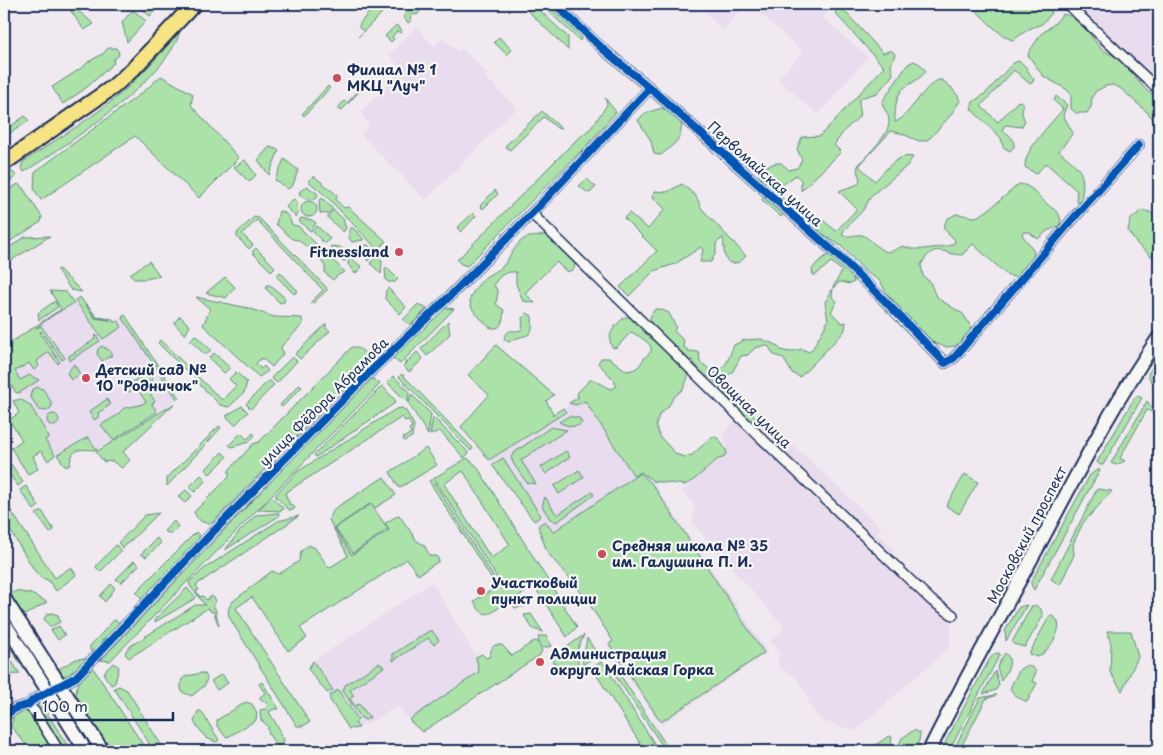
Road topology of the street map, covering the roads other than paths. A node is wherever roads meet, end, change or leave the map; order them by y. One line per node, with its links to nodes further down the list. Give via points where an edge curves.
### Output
1 (194, 4): 7 (main road, via 133,69)
2 (555, 4): 4 (street, Первомайская улица)
3 (1067, 4): 5 (street)
4 (650, 88): 6 (street, Первомайская улица, via 832,251 945,362 954,358); 8 (street, улица Фёдора Абрамова)
5 (1159, 90)
6 (1139, 145)
7 (4, 163)
8 (532, 214): 11 (street, Овощная улица, via 748,426 932,601); 13 (street, улица Фёдора Абрамова, via 236,508 76,677)
9 (1159, 337): 19 (main road, Московский проспект, via 1082,465)
10 (4, 598): 13 (main road)
11 (953, 615)
12 (4, 622): 13 (main road)
13 (55, 688): 14 (street, улица Фёдора Абрамова); 17 (main road); 18 (main road)
14 (28, 705): 15 (street, улица Фёдора Абрамова); 16 (street)
15 (4, 716)
16 (59, 751)
17 (86, 751)
18 (103, 751)
19 (929, 751)

